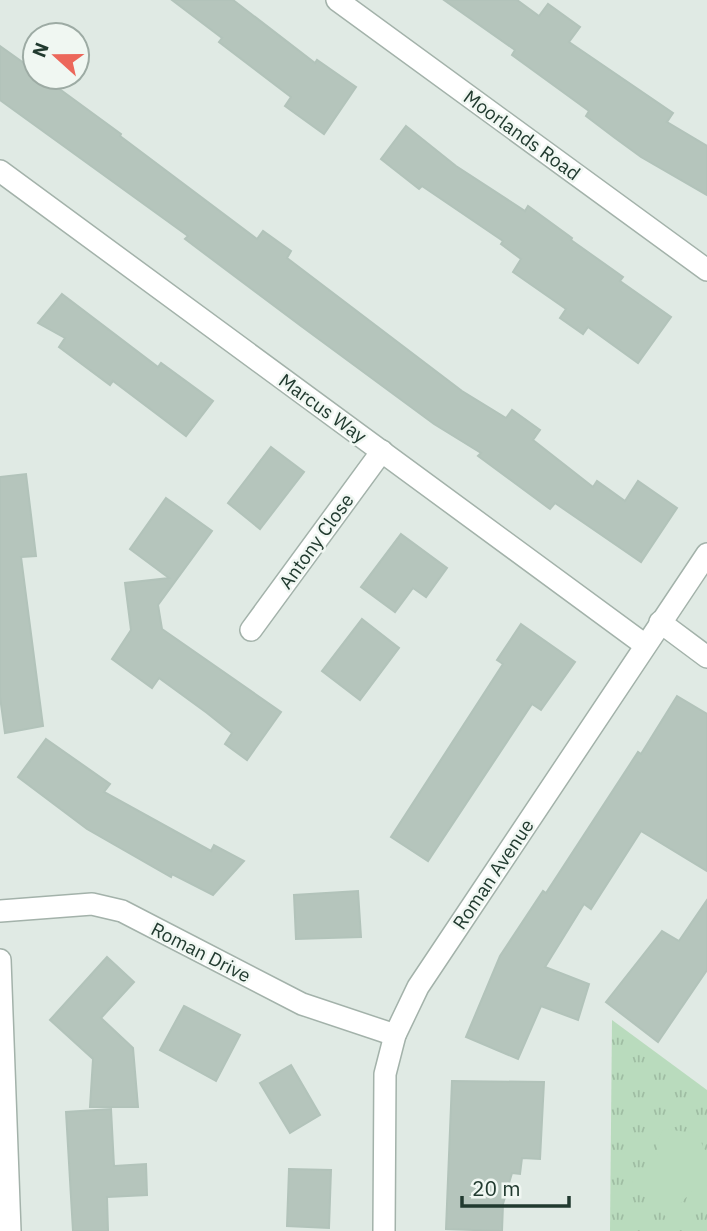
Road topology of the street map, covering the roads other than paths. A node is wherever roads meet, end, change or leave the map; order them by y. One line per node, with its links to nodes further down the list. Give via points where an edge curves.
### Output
1 (337, 0): 3 (street, Moorlands Road)
2 (0, 171): 4 (street, Marcus Way)
3 (705, 265)
4 (382, 451): 7 (street, Antony Close); 8 (street, Marcus Way)
5 (707, 554): 6 (street, Roman Avenue)
6 (660, 622): 8 (street, Roman Avenue); 9 (street)
7 (251, 630)
8 (645, 645): 12 (street, Roman Avenue, via 418,987)
9 (707, 657)
10 (0, 911): 12 (street, Roman Drive, via 92,904 122,911 302,1004)
11 (0, 960): 13 (street)
12 (395, 1035): 14 (street, Roman Avenue, via 385,1074)
13 (10, 1231)
14 (384, 1231)

